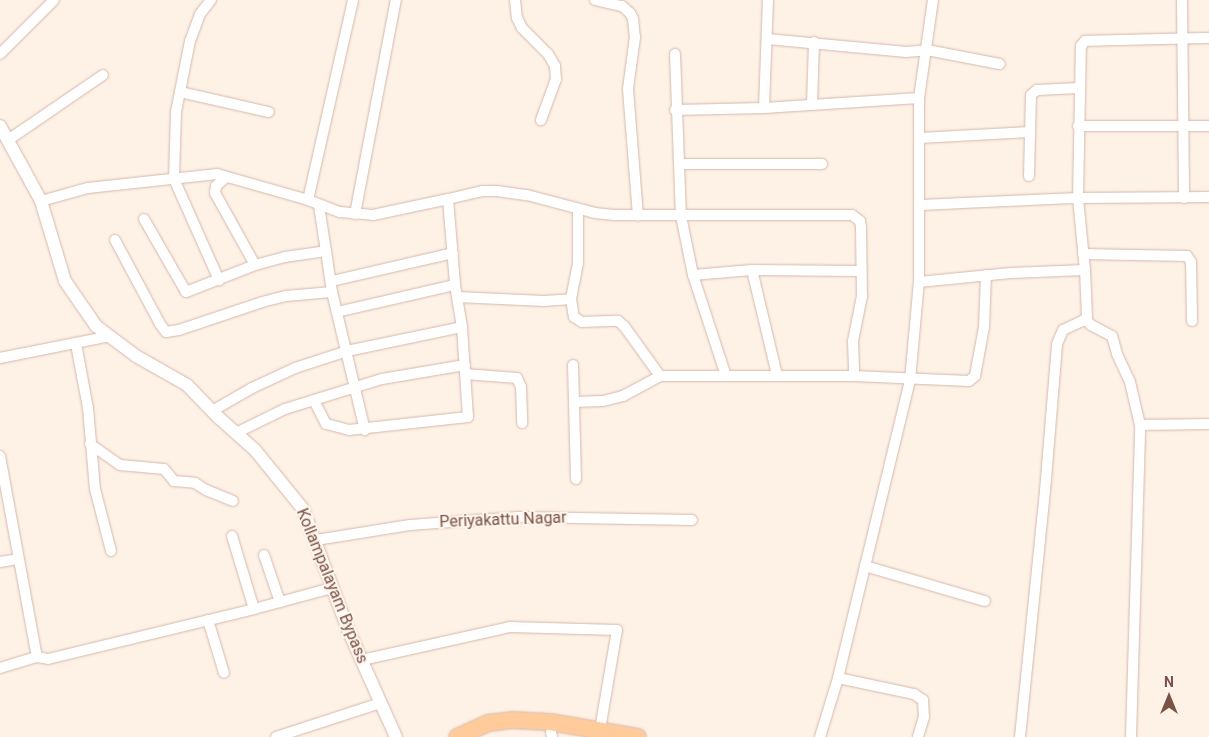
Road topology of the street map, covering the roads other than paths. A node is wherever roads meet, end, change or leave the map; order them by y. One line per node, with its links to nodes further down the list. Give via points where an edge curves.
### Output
1 (54, 0): 15 (street)
2 (212, 0): 20 (street, via 194,26)
3 (353, 0): 43 (street)
4 (396, 0): 48 (street)
5 (515, 0): 26 (street, via 522,28 548,54 555,66 556,78)
6 (595, 0): 49 (street, via 622,6 633,19 635,37 628,89)
7 (768, 0): 12 (street)
8 (933, 0): 14 (street)
9 (1182, 0): 10 (street)
10 (1183, 38): 11 (street); 19 (street, via 1083,42); 30 (street)
11 (1209, 38)
12 (767, 39): 13 (street); 23 (street)
13 (814, 42): 14 (street, via 906,52); 22 (street)
14 (927, 50): 17 (street); 21 (street)
15 (0, 54)
16 (675, 54): 24 (street)
17 (1000, 64)
18 (103, 75): 33 (street)
19 (1079, 88): 28 (street); 31 (street, via 1033,92)
20 (180, 92): 25 (street); 38 (street, via 175,123)
21 (918, 98): 22 (street); 32 (street)
22 (812, 105): 23 (street)
23 (764, 108): 24 (street)
24 (675, 110): 34 (street)
25 (269, 112)
26 (541, 120)
27 (0, 126): 33 (street, Kollampalayam Bypass)
28 (1078, 126): 30 (street); 40 (street)
29 (1209, 126): 30 (street)
30 (1184, 128): 41 (street)
31 (1030, 132): 32 (street); 36 (street)
32 (920, 138): 45 (street)
33 (8, 140): 44 (street, Kollampalayam Bypass)
34 (680, 164): 35 (street); 50 (street)
35 (822, 164)
36 (1029, 176)
37 (226, 177): 38 (street, via 217,174); 43 (street); 56 (street, via 216,186 215,193)
38 (174, 179): 44 (street, via 88,188); 62 (street)
39 (1209, 197): 41 (street)
40 (1078, 198): 41 (street); 45 (street); 55 (street)
41 (1184, 198)
42 (448, 199): 47 (street, via 497,191 527,195); 48 (street, via 372,215); 54 (street)
43 (308, 200): 46 (street)
44 (41, 201): 73 (street, Kollampalayam Bypass, via 65,281 96,326)
45 (921, 205): 64 (street)
46 (319, 206): 48 (street); 53 (street)
47 (578, 209): 49 (street); 68 (street, via 578,263)
48 (355, 214)
49 (638, 216): 50 (street)
50 (681, 216): 59 (street, via 852,215 860,221 861,227); 60 (street)
51 (144, 219): 62 (street, via 186,292)
52 (115, 240): 66 (street, via 166,332 286,296)
53 (326, 251): 56 (street); 63 (street)
54 (453, 253): 63 (street); 65 (street)
55 (1084, 254): 58 (street); 71 (street, via 1187,256 1191,262)
56 (255, 265): 62 (street)
57 (752, 270): 59 (street); 60 (street); 79 (street)
58 (1085, 270): 61 (street); 70 (street)
59 (860, 271): 82 (street, via 862,296 853,341)
60 (693, 275): 81 (street)
61 (986, 275): 64 (street); 83 (street, via 984,327 973,378 966,382)
62 (219, 280)
63 (332, 281): 66 (street)
64 (919, 282): 83 (street)
65 (455, 285): 67 (street); 69 (street)
66 (332, 292): 69 (street)
67 (457, 297): 68 (street); 72 (street)
68 (570, 299): 80 (street, via 572,313 577,320 614,320 624,326)
69 (337, 312): 75 (street)
70 (1085, 319): 90 (street, via 1112,336 1130,382); 126 (street, via 1063,330 1057,344)
71 (1192, 322)
72 (462, 327): 75 (street); 78 (street)
73 (110, 336): 74 (street); 87 (street, Kollampalayam Bypass, via 136,356 187,385)
74 (76, 344): 76 (street); 93 (street, via 88,408)
75 (347, 351): 84 (street); 87 (street, via 295,368)
76 (0, 358)
77 (572, 365): 86 (street)
78 (465, 370): 84 (street, via 382,378); 88 (street, via 517,378); 91 (street, via 468,417)
79 (777, 375): 81 (street); 82 (street)
80 (660, 376): 81 (street); 86 (street, via 623,396 603,401)
81 (726, 376)
82 (854, 376): 83 (street)
83 (910, 380): 104 (street)
84 (355, 388): 85 (street); 91 (street)
85 (314, 400): 91 (street, via 326,424 338,429); 92 (street, via 286,409)
86 (574, 402): 95 (street)
87 (212, 411): 92 (street, Kollampalayam Bypass)
88 (522, 423)
89 (1209, 424): 90 (street)
90 (1140, 425): 127 (street)
91 (365, 430)
92 (236, 433): 99 (street, Kollampalayam Bypass, via 255,450 304,509)
93 (90, 444): 96 (street, via 120,465 164,469 174,481 195,483); 100 (street, via 95,489)
94 (0, 456): 102 (street)
95 (576, 480)
96 (233, 501)
97 (692, 520): 99 (street, Periyakattu Nagar, via 519,517 410,525)
98 (232, 536): 108 (street)
99 (316, 540): 105 (street, Kollampalayam Bypass)
100 (111, 550)
101 (264, 556): 107 (street)
102 (18, 559): 103 (street); 110 (street)
103 (0, 562)
104 (865, 566): 106 (street); 114 (street)
105 (332, 588): 107 (street); 111 (street, Kollampalayam Bypass)
106 (984, 601)
107 (280, 602): 108 (street)
108 (254, 609): 109 (street)
109 (208, 620): 110 (street, via 48,659); 113 (street)
110 (37, 657): 112 (street)
111 (362, 660): 115 (street, Kollampalayam Bypass); 116 (street, via 510,627 617,630)
112 (0, 668)
113 (224, 673)
114 (838, 678): 124 (street); 125 (street, via 914,694 923,700 924,717)
115 (380, 703): 118 (street); 119 (street, Kollampalayam Bypass)
116 (600, 729): 120 (main road, via 512,720 488,724); 123 (main road)
117 (552, 734): 121 (main road, via 501,731); 122 (main road)
118 (276, 737)
119 (396, 737)
120 (458, 737)
121 (482, 737)
122 (581, 737)
123 (638, 737)
124 (820, 737)
125 (918, 737)
126 (1020, 737)
127 (1131, 737)

